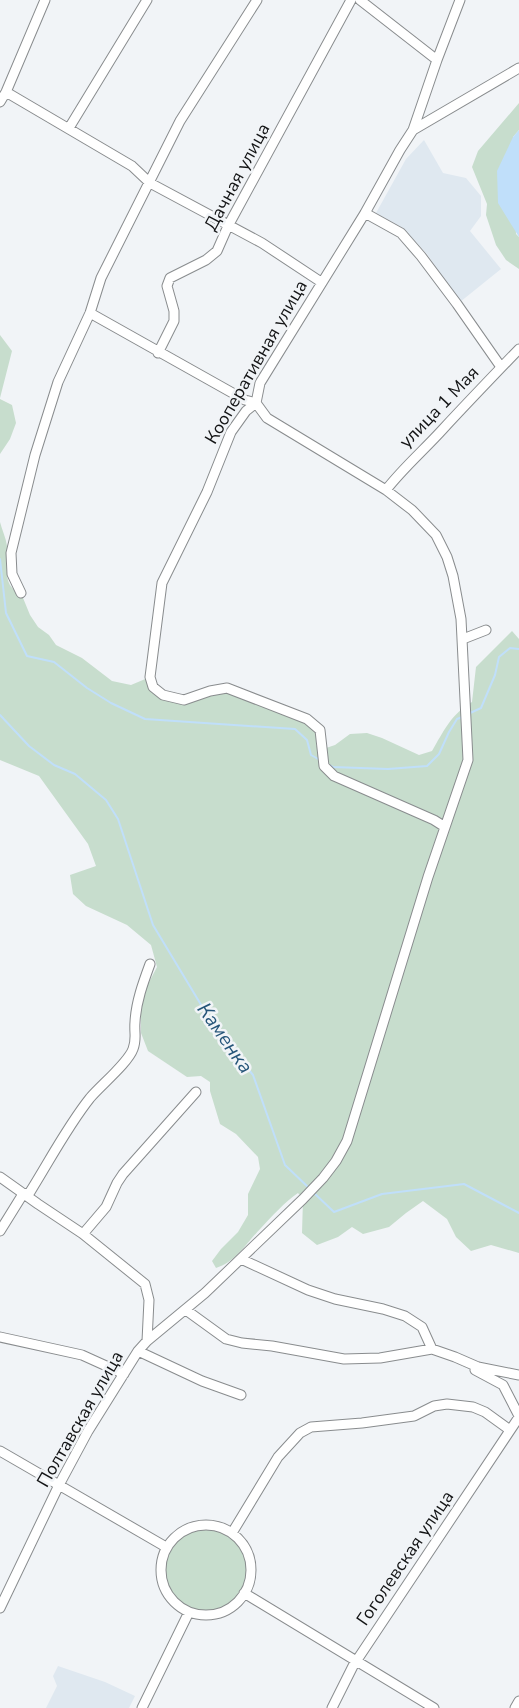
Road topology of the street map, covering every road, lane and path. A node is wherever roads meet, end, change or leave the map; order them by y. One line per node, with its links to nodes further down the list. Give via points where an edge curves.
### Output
1 (45, 0): 9 (street)
2 (147, 0): 11 (street)
3 (256, 0): 13 (street, via 180,121)
4 (351, 0): 15 (street, Дачная улица)
5 (360, 0): 7 (street)
6 (460, 0): 7 (street, Кооперативная улица)
7 (437, 60): 12 (street, Кооперативная улица)
8 (519, 68): 12 (street)
9 (6, 92): 10 (street); 11 (street)
10 (0, 102)
11 (69, 128): 13 (street, via 132,166)
12 (413, 130): 14 (street, Кооперативная улица)
13 (150, 183): 15 (street); 17 (street, via 101,278)
14 (364, 213): 16 (street, Кооперативная улица); 20 (street, via 401,233 440,280)
15 (228, 226): 16 (street); 19 (street, Дачная улица, via 217,251 170,278 167,286 174,321)
16 (321, 282): 21 (street, Кооперативная улица, via 260,382)
17 (90, 313): 19 (street); 23 (street, via 58,382 35,455 11,553 12,574)
18 (519, 349): 20 (street, улица 1 Мая)
19 (158, 352): 21 (street)
20 (501, 367): 22 (street, улица 1 Мая)
21 (256, 403): 22 (street, via 267,418); 26 (street, Кооперативная улица, via 231,432 207,492 162,583 150,677 153,687 163,695 184,700 227,688 307,720 320,730 324,766 334,776)
22 (386, 490): 25 (street, via 435,535 447,557)
23 (21, 593)
24 (486, 630): 25 (street)
25 (462, 639): 26 (street, Полтавская улица, via 468,760)
26 (445, 827): 33 (street, Полтавская улица, via 347,1141 323,1178)
27 (150, 964): 30 (street, via 137,1007 132,1053 91,1097 30,1192)
28 (196, 1092): 32 (street, via 123,1174 106,1207)
29 (0, 1176): 30 (street)
30 (23, 1194): 31 (street); 32 (street)
31 (0, 1231)
32 (83, 1234): 36 (street, via 145,1284 149,1300)
33 (241, 1259): 34 (street, Полтавская улица); 37 (street, via 308,1290 405,1316 422,1327)
34 (186, 1310): 36 (street, Полтавская улица); 37 (street, via 226,1339 242,1343 344,1359 380,1358)
35 (0, 1337): 40 (street, via 82,1355)
36 (147, 1341): 38 (street, Полтавская улица)
37 (432, 1349): 39 (street)
38 (138, 1351): 40 (street, Полтавская улица); 42 (street)
39 (464, 1360): 41 (street, via 478,1367); 43 (street, via 475,1371 503,1385)
40 (124, 1374): 46 (street, Полтавская улица)
41 (519, 1375)
42 (241, 1395)
43 (519, 1416): 44 (street, Гоголевская улица)
44 (510, 1430): 47 (street, via 473,1407 447,1404 414,1416 311,1427 278,1457); 52 (street, Гоголевская улица)
45 (0, 1451): 46 (street)
46 (59, 1485): 48 (street); 50 (street, Полтавская улица)
47 (232, 1533): 48 (street, via 203,1524 176,1535); 49 (street, via 242,1542 251,1567)
48 (166, 1547): 51 (street, via 161,1562 166,1592)
49 (244, 1593): 51 (street, via 220,1612); 52 (street)
50 (0, 1608)
51 (189, 1612): 54 (street)
52 (356, 1661): 55 (street, Гоголевская улица); 56 (street)
53 (519, 1701): 57 (street)
54 (142, 1708)
55 (332, 1708)
56 (434, 1708)
57 (514, 1708)

